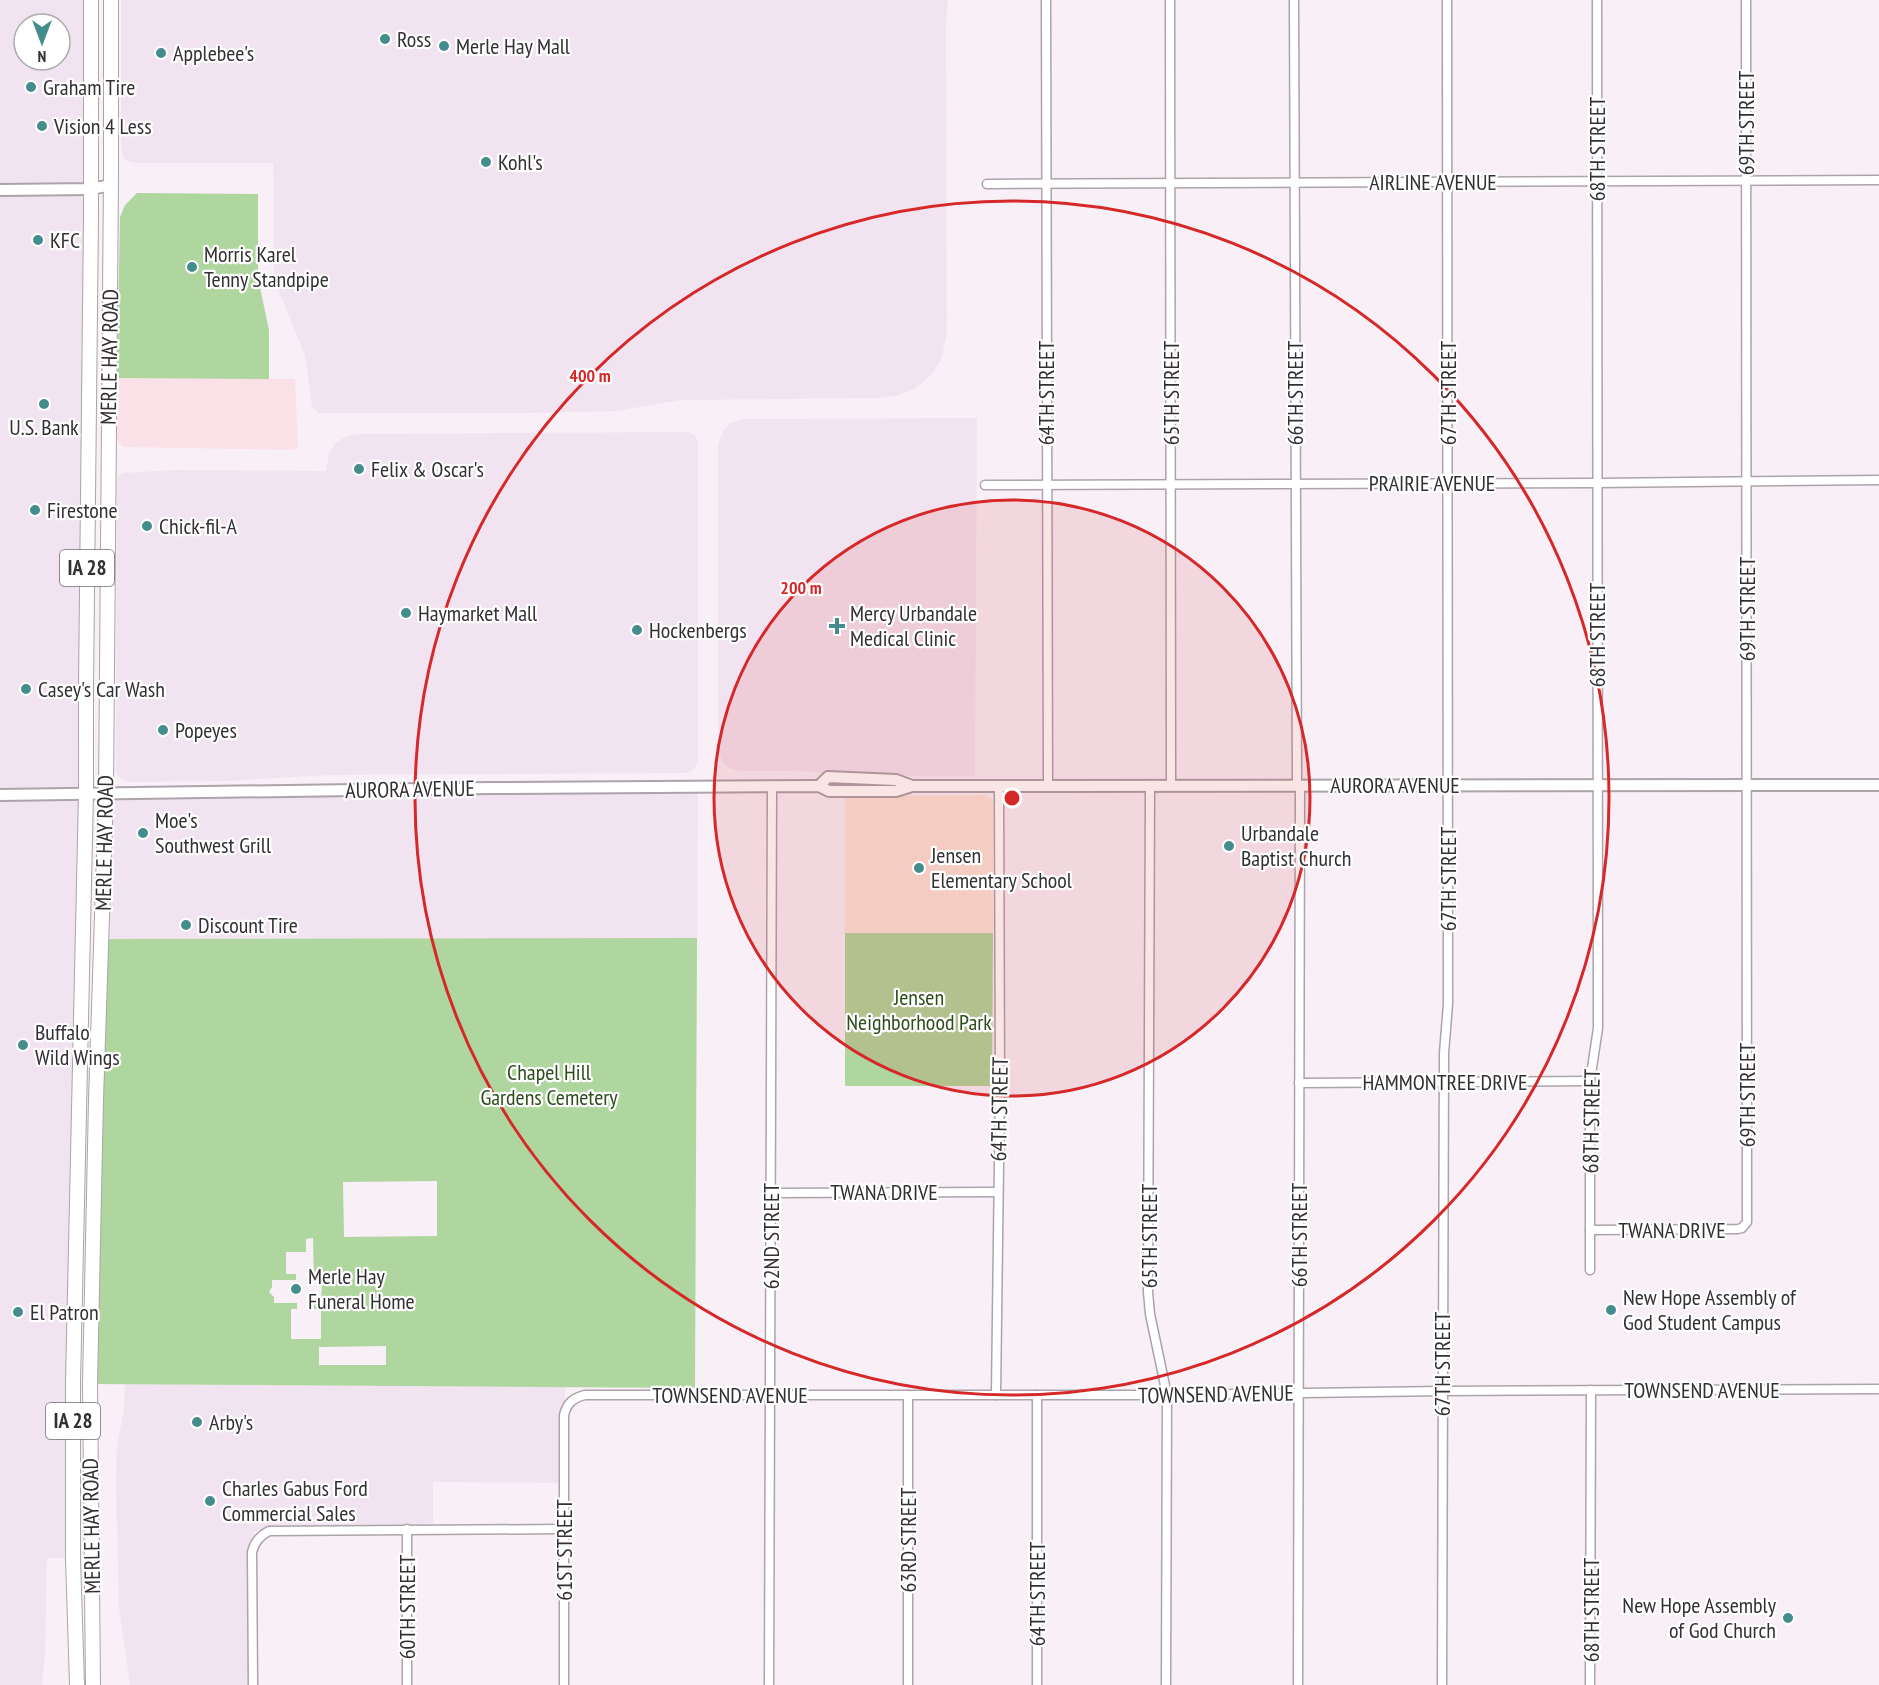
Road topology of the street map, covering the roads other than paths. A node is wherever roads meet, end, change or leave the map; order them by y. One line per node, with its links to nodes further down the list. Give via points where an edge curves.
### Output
1 (91, 0): 18 (main road, MERLE HAY ROAD / IA 28)
2 (111, 0): 15 (main road, MERLE HAY ROAD / IA 28)
3 (1046, 0): 17 (street, 64TH STREET)
4 (1170, 0): 13 (street, 65TH STREET)
5 (1294, 0): 14 (street, 66TH STREET)
6 (1447, 0): 12 (street, 67TH STREET)
7 (1597, 0): 10 (street, 68TH STREET)
8 (1746, 0): 11 (street, 69TH STREET)
9 (1879, 180): 11 (street, AIRLINE AVENUE)
10 (1597, 181): 11 (street, AIRLINE AVENUE); 12 (street, AIRLINE AVENUE); 23 (street, 68TH STREET)
11 (1746, 181): 21 (street, 69TH STREET)
12 (1447, 182): 14 (street, AIRLINE AVENUE); 22 (street, 67TH STREET)
13 (1170, 183): 14 (street, AIRLINE AVENUE); 17 (street, AIRLINE AVENUE); 24 (street, 65TH STREET)
14 (1294, 183): 25 (street, 66TH STREET)
15 (111, 184): 18 (street); 39 (main road, MERLE HAY ROAD / IA 28)
16 (987, 184): 17 (street, AIRLINE AVENUE)
17 (1046, 184): 27 (street, 64TH STREET)
18 (91, 189): 19 (street); 38 (main road, MERLE HAY ROAD / IA 28)
19 (0, 190)
20 (1879, 480): 21 (street, PRAIRIE AVENUE)
21 (1747, 481): 23 (street, PRAIRIE AVENUE); 31 (street, 69TH STREET)
22 (1448, 483): 23 (street, PRAIRIE AVENUE); 25 (street, PRAIRIE AVENUE); 29 (street, 67TH STREET)
23 (1597, 483): 30 (street, 68TH STREET)
24 (1171, 484): 25 (street, PRAIRIE AVENUE); 27 (street, PRAIRIE AVENUE); 36 (street, 65TH STREET)
25 (1296, 484): 28 (street, 66TH STREET)
26 (985, 485): 27 (street, PRAIRIE AVENUE)
27 (1046, 485): 34 (street, 64TH STREET)
28 (1298, 785): 29 (street, AURORA AVENUE); 36 (street, AURORA AVENUE); 43 (street, 66TH STREET)
29 (1448, 785): 30 (street, AURORA AVENUE); 42 (street, 67TH STREET)
30 (1598, 785): 31 (street, AURORA AVENUE); 41 (street, 68TH STREET, via 1598,1028)
31 (1748, 785): 32 (street, AURORA AVENUE); 46 (street, 69TH STREET)
32 (1879, 785)
33 (999, 786): 34 (street, AURORA AVENUE); 37 (street, AURORA AVENUE, via 912,786 896,780 828,777 819,786); 44 (street, 64TH STREET)
34 (1048, 786): 35 (street, AURORA AVENUE)
35 (1150, 786): 36 (street, AURORA AVENUE); 57 (street, 65TH STREET, via 1148,1292)
36 (1171, 786)
37 (772, 787): 39 (street, AURORA AVENUE); 45 (street, 62ND STREET)
38 (86, 793): 39 (street, AURORA AVENUE); 40 (street, AURORA AVENUE); 61 (main road, MERLE HAY ROAD / IA 28, via 73,1383)
39 (106, 793): 62 (main road, MERLE HAY ROAD / IA 28, via 90,1384)
40 (0, 795)
41 (1590, 1081): 42 (street, HAMMONTREE DRIVE); 47 (street, 68TH STREET)
42 (1444, 1082): 43 (street, HAMMONTREE DRIVE); 51 (street, 67TH STREET)
43 (1299, 1083): 52 (street, 66TH STREET)
44 (998, 1192): 45 (street, TWANA DRIVE); 55 (street, 64TH STREET)
45 (771, 1193): 53 (street, 62ND STREET)
46 (1747, 1218): 47 (street, TWANA DRIVE, via 1745,1226 1737,1229)
47 (1590, 1230): 48 (street, 68TH STREET)
48 (1590, 1270)
49 (1879, 1389): 50 (street, TOWNSEND AVENUE)
50 (1591, 1390): 51 (street, TOWNSEND AVENUE); 72 (street, 68TH STREET)
51 (1442, 1391): 52 (street, TOWNSEND AVENUE); 71 (street, 67TH STREET)
52 (1298, 1393): 57 (street, TOWNSEND AVENUE); 70 (street, 66TH STREET)
53 (770, 1395): 54 (street, TOWNSEND AVENUE); 58 (street, TOWNSEND AVENUE, via 585,1395 570,1401); 66 (street, 62ND STREET)
54 (908, 1395): 55 (street, TOWNSEND AVENUE); 67 (street, 63RD STREET)
55 (996, 1395): 56 (street, TOWNSEND AVENUE)
56 (1037, 1395): 57 (street, TOWNSEND AVENUE); 68 (street, 64TH STREET)
57 (1167, 1395): 69 (street, 65TH STREET)
58 (564, 1415): 60 (street, 61ST STREET)
59 (407, 1529): 60 (street); 63 (street, via 278,1529 261,1536 252,1552); 64 (street, 60TH STREET)
60 (564, 1529): 65 (street, 61ST STREET)
61 (77, 1685)
62 (93, 1685)
63 (253, 1685)
64 (407, 1685)
65 (564, 1685)
66 (769, 1685)
67 (908, 1685)
68 (1037, 1685)
69 (1166, 1685)
70 (1298, 1685)
71 (1442, 1685)
72 (1590, 1685)

